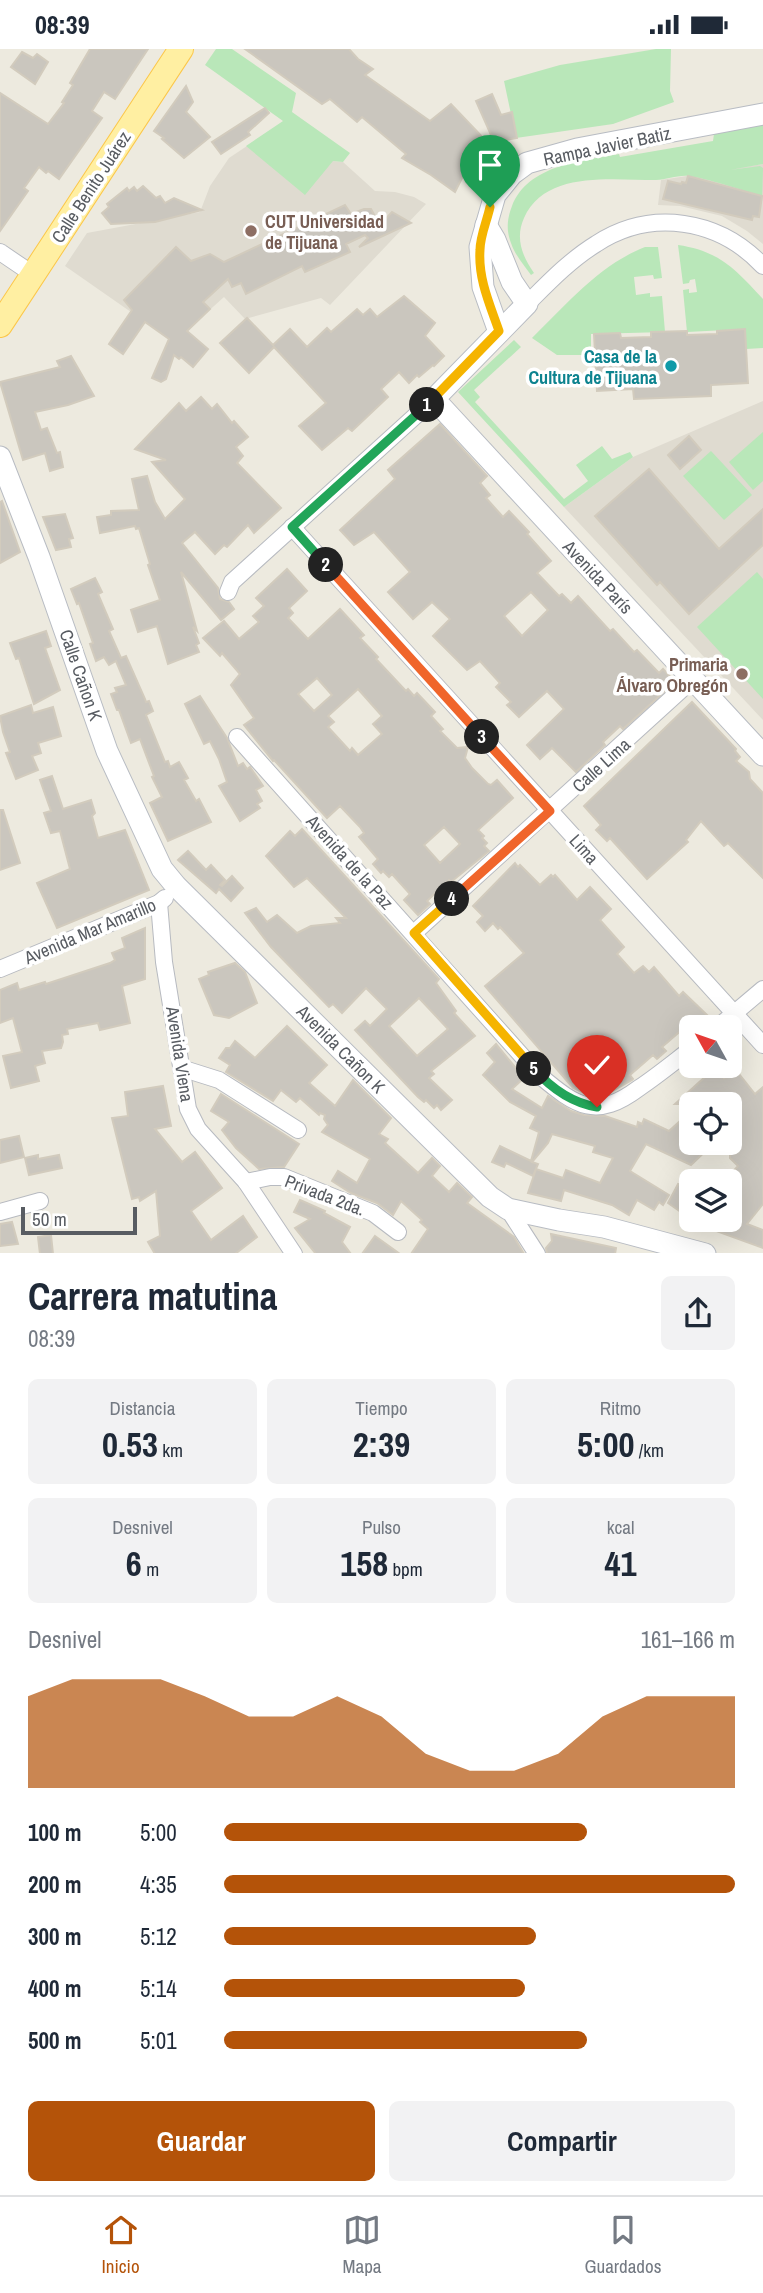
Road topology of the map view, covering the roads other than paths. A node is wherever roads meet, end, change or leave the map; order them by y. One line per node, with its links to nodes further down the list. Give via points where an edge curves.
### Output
1 (181, 49): 6 (main road, Calle Benito Juárez)
2 (763, 114): 3 (main road, Rampa Javier Batiz, via 577,149 527,163 502,184)
3 (486, 225): 7 (main road); 9 (main road, Rampa Javier Batiz, via 480,265)
4 (0, 252): 6 (street)
5 (763, 266): 7 (street, via 733,240 707,228 660,222 626,229 596,244)
6 (34, 275): 8 (main road, Calle Benito Juárez)
7 (527, 304): 9 (main road)
8 (0, 325)
9 (499, 331): 10 (main road)
10 (434, 399): 12 (street); 14 (main road, Avenida París)
11 (0, 457): 18 (main road, Calle Cañon K, via 107,751 157,859)
12 (292, 527): 13 (street, via 232,582); 17 (street, Lima)
13 (228, 592)
14 (693, 679): 16 (main road, Avenida París); 17 (street, Calle Lima)
15 (237, 737): 20 (street, Avenida de la Paz)
16 (763, 755)
17 (550, 811): 20 (street, Calle Lima); 23 (street, Lima)
18 (176, 886): 19 (street, Avenida Mar Amarillo); 30 (main road, Avenida Cañon K, via 446,1156)
19 (159, 904): 21 (street, Avenida Mar Amarillo); 26 (street, Avenida Viena)
20 (414, 933): 25 (street, Avenida de la Paz, via 539,1075 583,1104 608,1107 621,1101)
21 (0, 969)
22 (763, 989): 23 (street)
23 (734, 1014): 24 (street, Lima)
24 (763, 1045)
25 (679, 1058)
26 (181, 1068): 27 (street, via 219,1080); 28 (street, Avenida Viena, via 188,1108 198,1129)
27 (298, 1130)
28 (246, 1182): 32 (street, Privada 2da., via 284,1177 373,1213); 33 (street, Avenida Viena)
29 (40, 1201): 31 (street)
30 (508, 1209): 34 (street); 35 (main road, via 604,1227)
31 (0, 1212)
32 (398, 1232)
33 (293, 1253)
34 (536, 1253)
35 (701, 1253)

